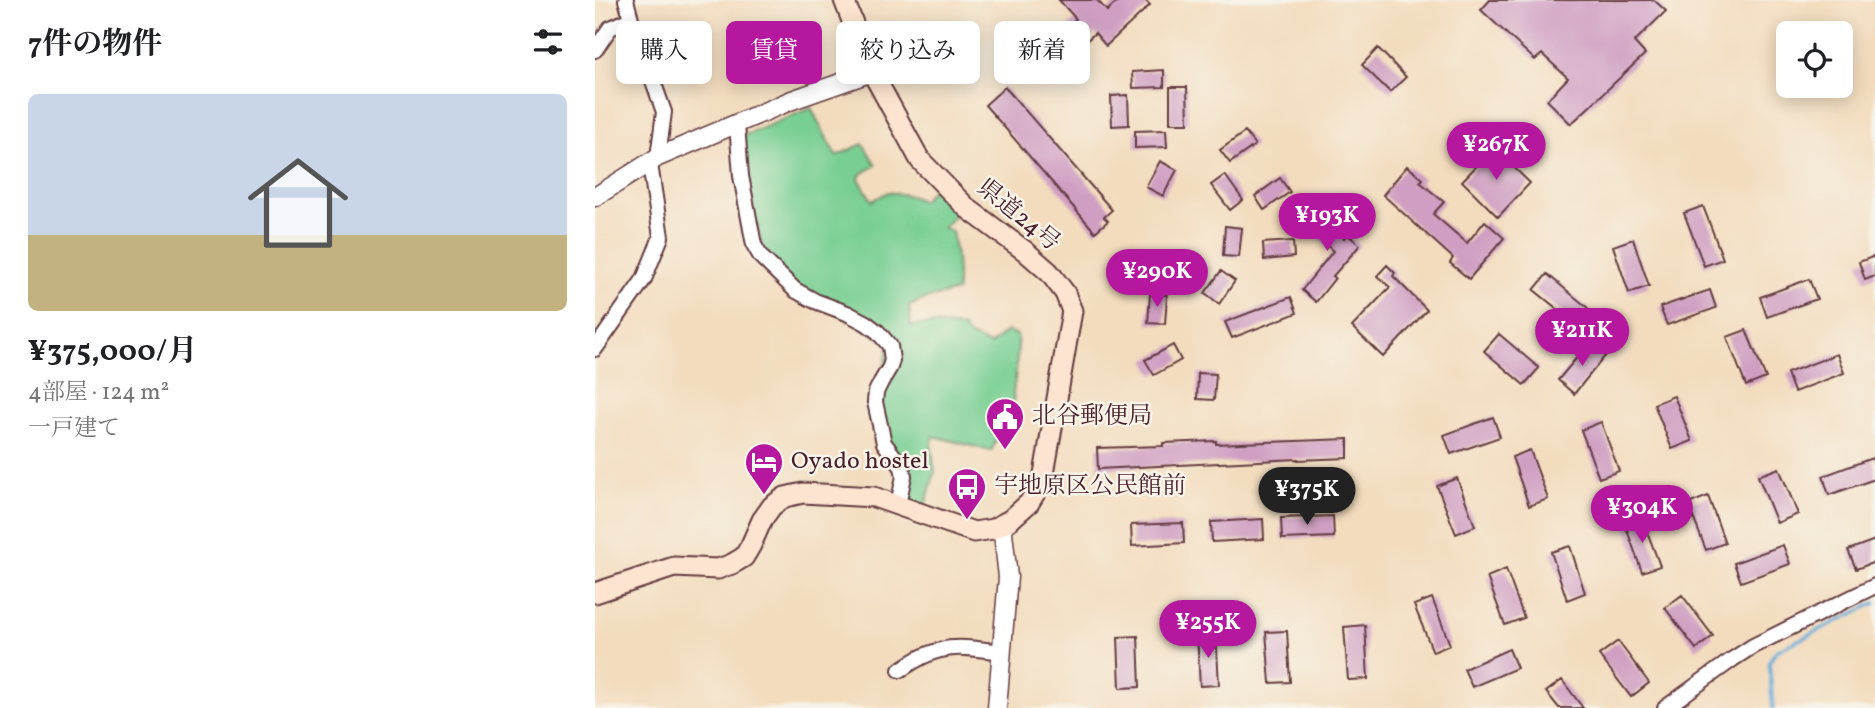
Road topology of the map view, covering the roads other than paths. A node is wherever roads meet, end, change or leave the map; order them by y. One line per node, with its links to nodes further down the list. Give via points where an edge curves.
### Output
1 (626, 0): 3 (street)
2 (844, 0): 4 (main road, 県道24号)
3 (631, 19): 5 (street, via 610,28); 9 (street, via 664,112)
4 (852, 21)
5 (595, 50)
6 (838, 84): 8 (street)
7 (879, 84): 13 (main road, 県道24号, via 921,160 967,208 1049,272 1072,311 1043,480 1030,503)
8 (737, 124): 9 (street); 12 (street, via 741,176 754,244 761,257 795,290 866,323 890,346 892,360 875,402 884,443 902,467)
9 (654, 161): 10 (street); 11 (street, via 661,237 644,279)
10 (595, 197)
11 (595, 349)
12 (898, 505): 13 (main road, 県道24号, via 974,531); 15 (main road, 県道24号, via 874,497 803,493 785,497 762,520 744,557 732,564 718,569 674,567)
13 (1002, 524): 16 (street, via 1007,577)
14 (1875, 586): 19 (street, via 1753,646)
15 (595, 593)
16 (1003, 652): 17 (street, via 943,649); 18 (street)
17 (900, 670)
18 (997, 708)
19 (1665, 708)

